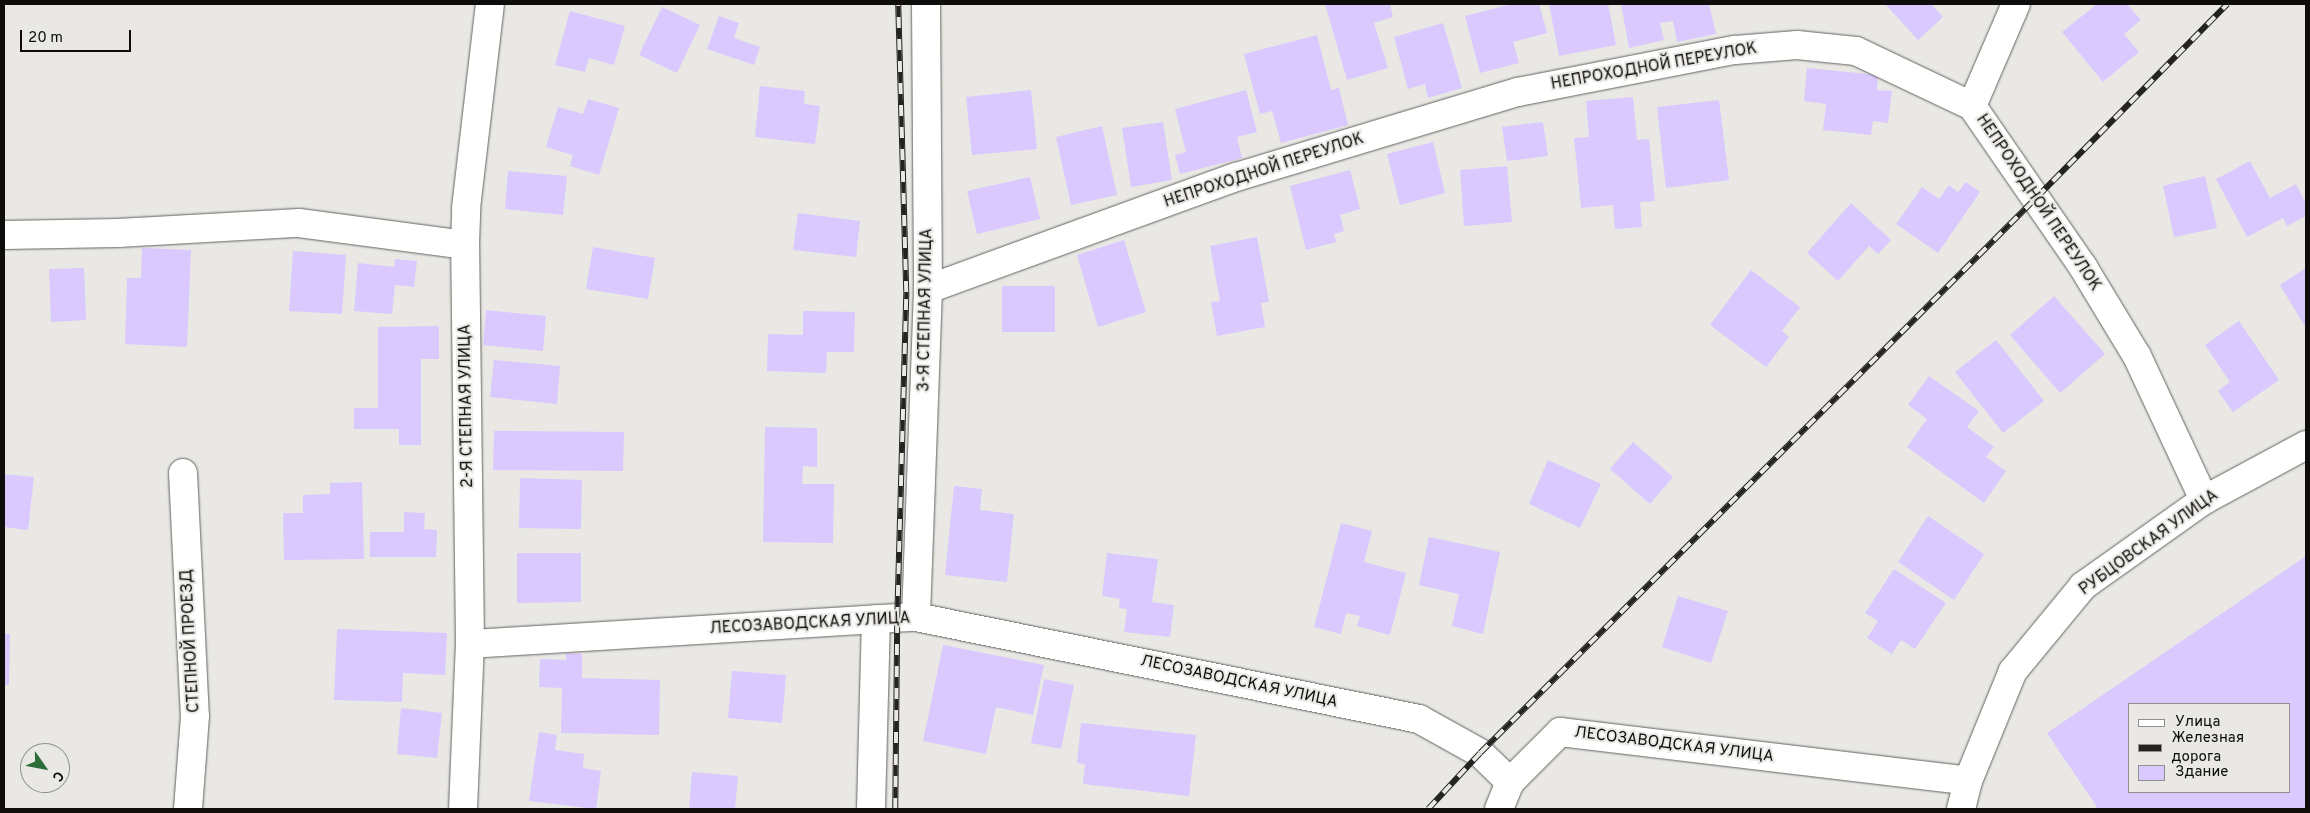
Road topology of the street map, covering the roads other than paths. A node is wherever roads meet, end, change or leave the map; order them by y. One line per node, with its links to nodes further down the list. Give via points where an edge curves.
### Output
1 (490, 4): 6 (street, 2-Я СТЕПНАЯ УЛИЦА, via 467,198)
2 (926, 4): 7 (street, 3-Я СТЕПНАЯ УЛИЦА)
3 (2016, 4): 4 (street)
4 (1972, 106): 7 (street, НЕПРОХОДНОЙ ПЕРЕУЛОК, via 1856,51 1797,45 1735,50 1518,92 1236,177); 10 (street, НЕПРОХОДНОЙ ПЕРЕУЛОК, via 2083,267 2137,356)
5 (4, 235): 6 (street, via 118,233 299,223)
6 (465, 245): 13 (street, 2-Я СТЕПНАЯ УЛИЦА)
7 (928, 288): 11 (street, 3-Я СТЕПНАЯ УЛИЦА)
8 (2306, 445): 10 (street, РУБЦОВСКАЯ УЛИЦА)
9 (183, 473): 16 (street, СТЕПНОЙ ПРОЕЗД, via 194,716)
10 (2204, 500): 14 (street, РУБЦОВСКАЯ УЛИЦА, via 2078,593 2013,671)
11 (916, 617): 12 (street, ЛЕСОЗАВОДСКАЯ УЛИЦА); 15 (street, ЛЕСОЗАВОДСКАЯ УЛИЦА, via 1419,719 1480,753)
12 (876, 619): 13 (street, ЛЕСОЗАВОДСКАЯ УЛИЦА); 18 (street)
13 (470, 644): 17 (street, 2-Я СТЕПНАЯ УЛИЦА)
14 (1968, 781): 15 (street, ЛЕСОЗАВОДСКАЯ УЛИЦА, via 1560,732); 20 (street, РУБЦОВСКАЯ УЛИЦА)
15 (1510, 782): 19 (street)
16 (188, 809)
17 (463, 809)
18 (872, 809)
19 (1499, 809)
20 (1961, 809)

